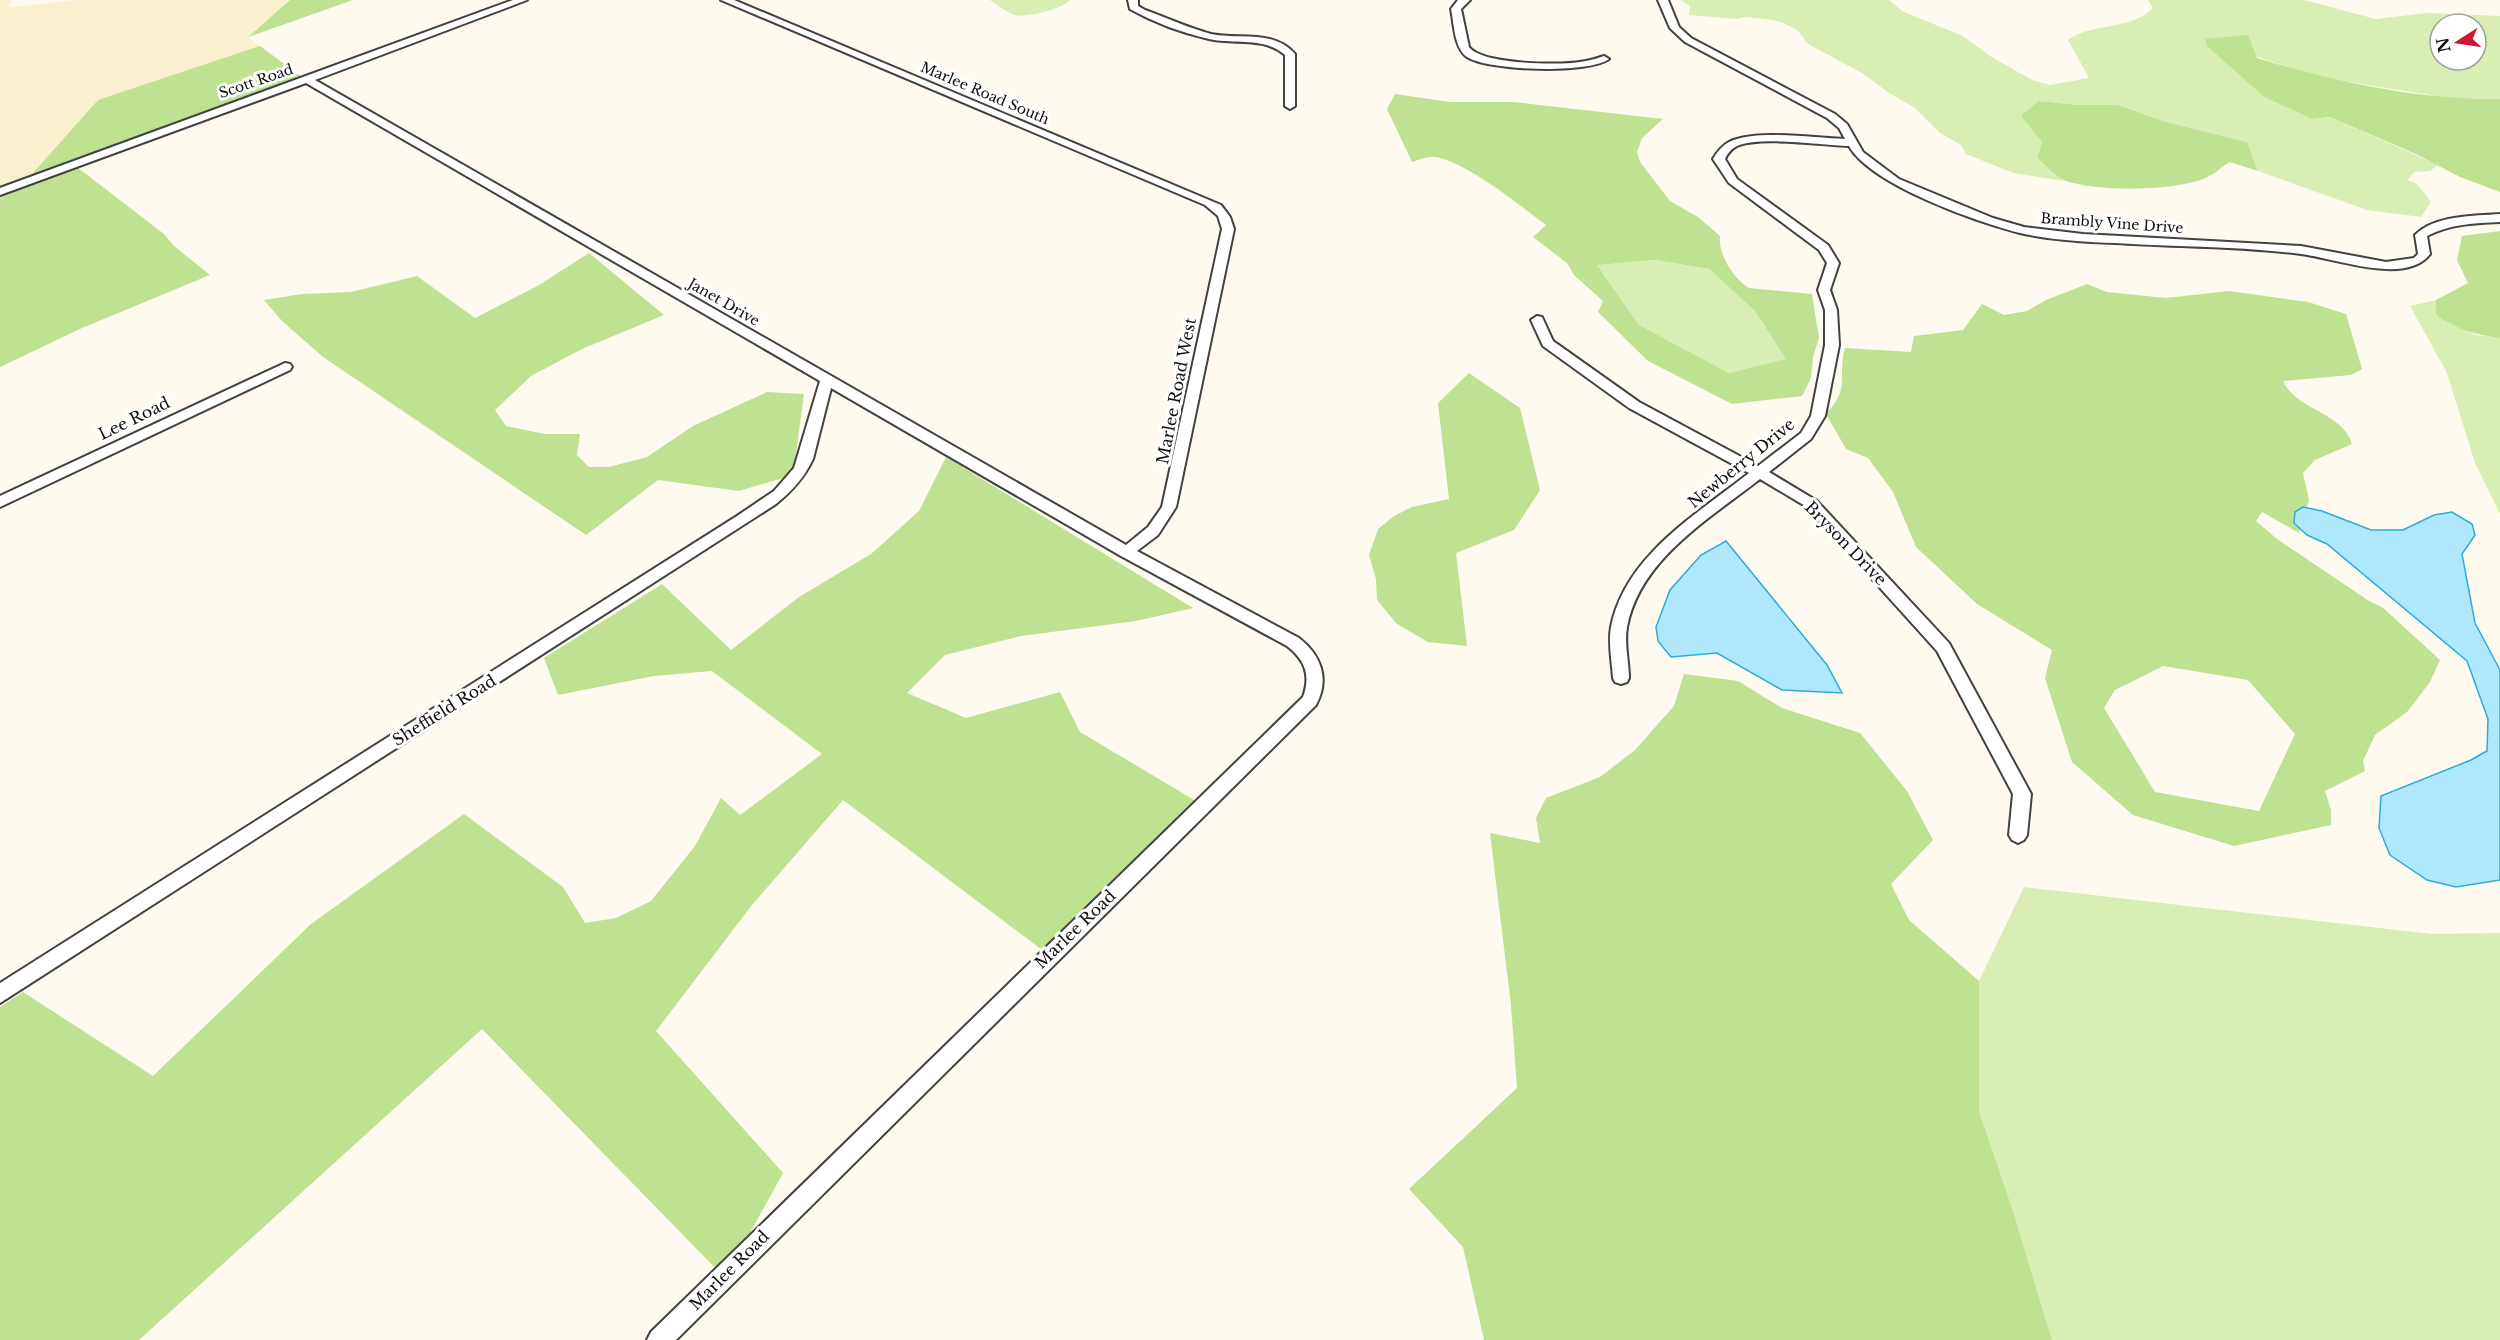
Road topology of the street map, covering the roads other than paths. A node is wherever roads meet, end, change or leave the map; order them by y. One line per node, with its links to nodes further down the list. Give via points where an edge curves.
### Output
1 (522, 0): 7 (street, Scott Road)
2 (726, 0): 12 (street, Marlee Road South, via 1209,203)
3 (1133, 0): 8 (street, via 1133,7 1142,12 1211,37 1281,44 1290,54)
4 (1465, 0): 6 (street, via 1456,9 1464,47 1468,54 1484,61 1504,65 1585,65)
5 (1664, 0): 9 (street, Brambly Vine Drive, via 1676,28 1688,40 1832,116)
6 (1604, 59)
7 (307, 79): 10 (street, Scott Road); 15 (street, Janet Drive)
8 (1290, 106)
9 (1852, 143): 11 (street, Brambly Vine Drive, via 1859,154 1895,181 1989,220 2059,236 2301,249 2373,265 2404,266 2424,254 2421,235 2432,229); 16 (street, Newberry Drive, via 1754,140 1723,150 1719,159 1733,181 1824,248 1833,263 1824,290 1831,310 1832,345 1818,416 1806,436)
10 (0, 192)
11 (2500, 218)
12 (1227, 220): 18 (street, Marlee Road West, via 1169,507 1153,531)
13 (1537, 321): 16 (street, Bryson Drive, via 1548,343 1634,405)
14 (285, 367): 17 (street, Lee Road)
15 (827, 379): 18 (street, Janet Drive); 21 (street, Sheffield Road, via 807,459 784,490)
16 (1760, 472): 19 (street, Newberry Drive, via 1666,546 1636,582 1618,628); 20 (street, Bryson Drive, via 1812,504 1943,647 2022,794)
17 (0, 502)
18 (1126, 552): 22 (street, Marlee Road, via 1299,647 1315,669 1315,688 1310,700)
19 (1621, 678)
20 (2018, 835)
21 (0, 994)
22 (659, 1340)

